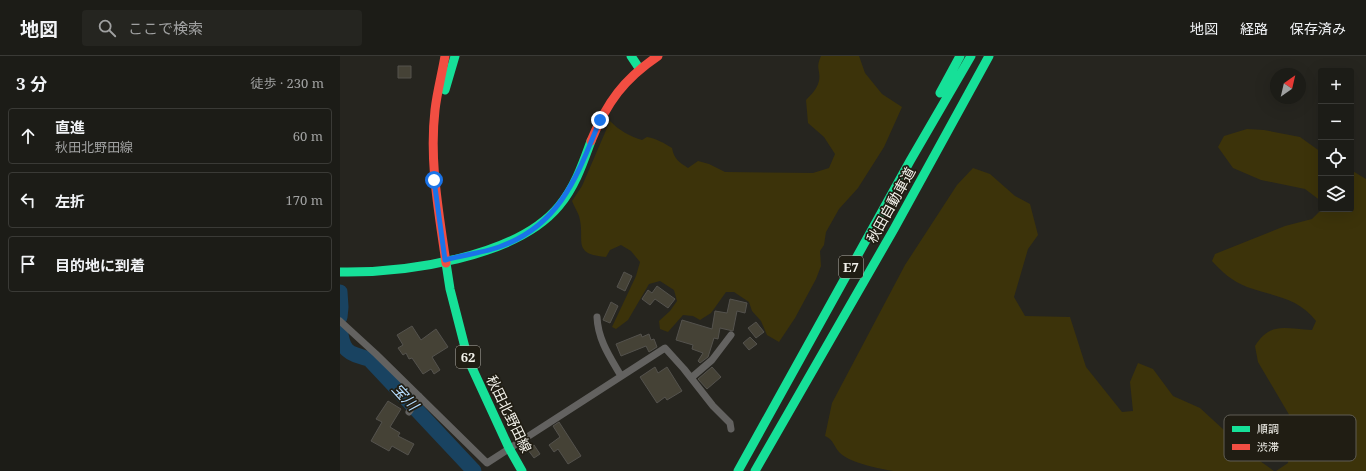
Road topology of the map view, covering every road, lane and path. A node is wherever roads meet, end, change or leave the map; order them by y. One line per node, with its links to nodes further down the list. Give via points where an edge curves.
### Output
1 (631, 56): 8 (main road)
2 (658, 56): 8 (main road)
3 (960, 56): 10 (main road, via 932,108)
4 (971, 56): 10 (main road, 秋田自動車道 / E7)
5 (989, 56): 9 (main road, 秋田自動車道 / E7)
6 (994, 56): 9 (main road)
7 (449, 59): 11 (main road, 秋田北野田線 / 62, via 435,110 433,151)
8 (639, 68): 11 (main road, via 606,108 577,175 553,213 535,228 504,244)
9 (982, 70): 24 (main road, 秋田自動車道 / E7)
10 (910, 161): 23 (main road, 秋田自動車道 / E7)
11 (445, 260): 12 (main road, via 396,268); 21 (main road, 秋田北野田線 / 62, via 468,359)
12 (345, 272)
13 (597, 317): 16 (street, via 597,330)
14 (340, 321): 18 (street)
15 (732, 335): 17 (street, via 712,360)
16 (621, 376): 17 (street, via 665,348); 21 (street)
17 (691, 378): 20 (street, via 730,423)
18 (419, 396): 19 (street); 21 (street, via 487,463)
19 (409, 412)
20 (731, 429)
21 (509, 448): 22 (main road, 秋田北野田線 / 62)
22 (522, 471)
23 (738, 471)
24 (755, 471)

